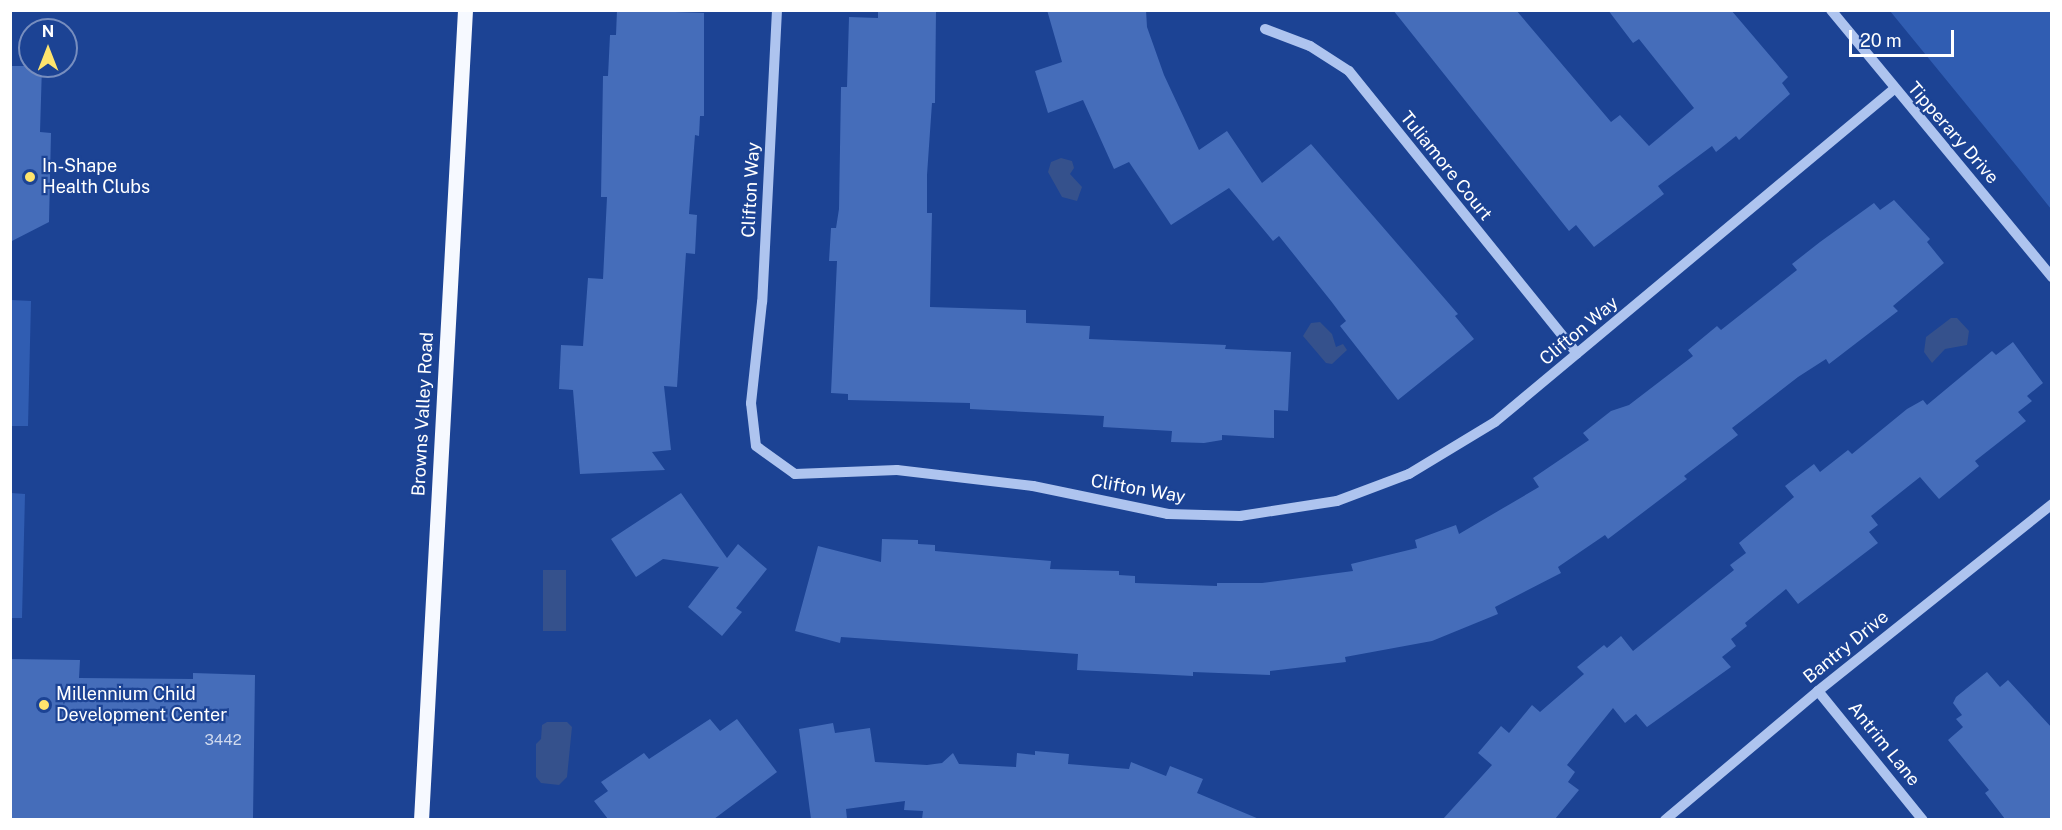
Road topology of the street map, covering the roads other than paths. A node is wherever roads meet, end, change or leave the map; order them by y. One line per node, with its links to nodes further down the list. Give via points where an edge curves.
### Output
1 (465, 10): 10 (main road, Browns Valley Road)
2 (777, 10): 7 (street, Clifton Way, via 762,302 751,403 756,446 795,474 897,470 1033,486 1168,514 1240,516 1337,501 1409,474 1495,422)
3 (1831, 10): 5 (street, Tipperary Drive)
4 (1264, 29): 7 (street, Tuliamore Court, via 1310,46 1349,71)
5 (1894, 89): 6 (street, Tipperary Drive); 7 (street, Clifton Way)
6 (2052, 277)
7 (1578, 354)
8 (2052, 504): 9 (street, Bantry Drive)
9 (1818, 691): 11 (street, Bantry Drive); 12 (street, Antrim Lane)
10 (421, 819)
11 (1665, 819)
12 (1923, 819)

